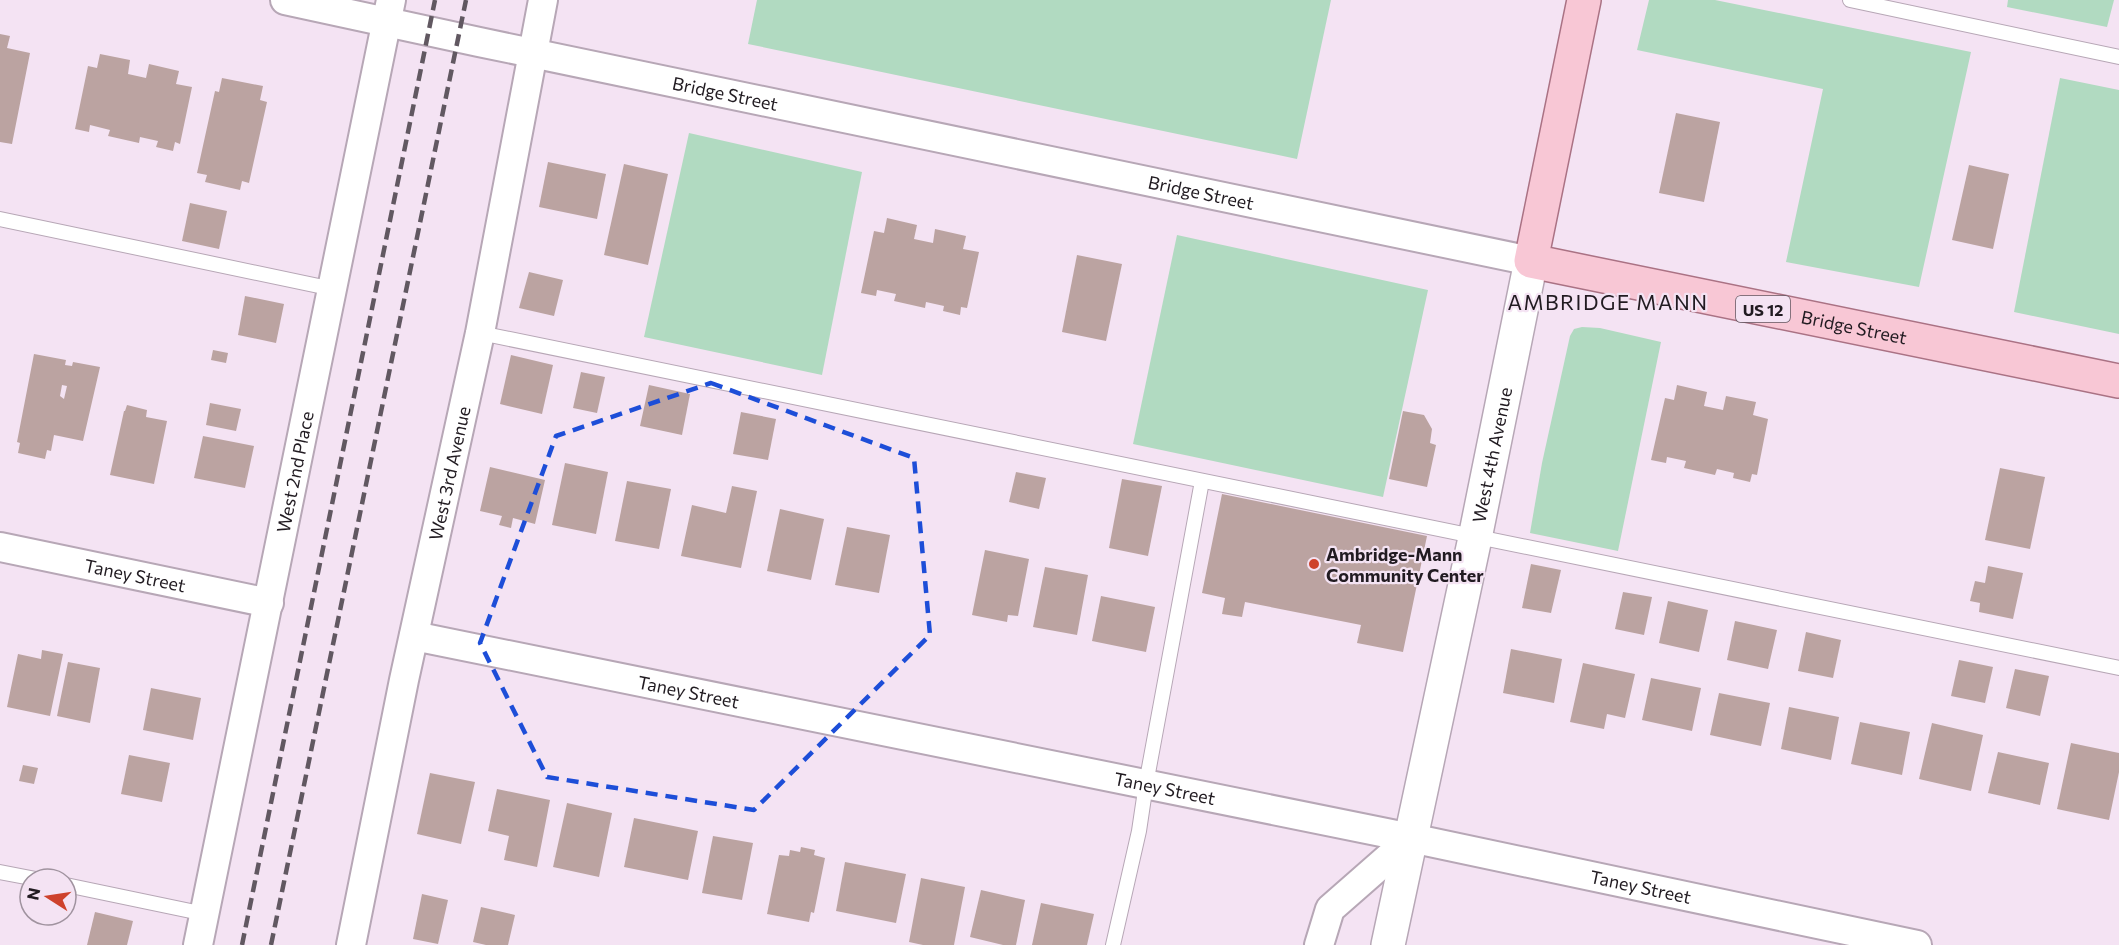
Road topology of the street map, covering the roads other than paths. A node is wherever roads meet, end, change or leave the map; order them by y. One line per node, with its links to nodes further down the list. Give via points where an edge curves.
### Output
1 (285, 0): 5 (street, Bridge Street)
2 (543, 0): 6 (street, West 3rd Avenue)
3 (1584, 0): 9 (main road, West 4th Avenue)
4 (1850, 0): 7 (lane)
5 (389, 11): 6 (street, Bridge Street); 10 (street, West 2nd Place)
6 (532, 53): 9 (street, Bridge Street); 11 (street, West 3rd Avenue)
7 (2119, 57)
8 (0, 219): 10 (lane)
9 (1531, 261): 12 (main road, Bridge Street / US 12); 14 (main road, West 4th Avenue)
10 (333, 289): 16 (street, West 2nd Place)
11 (480, 333): 13 (lane); 17 (street, West 3rd Avenue)
12 (2119, 381)
13 (1202, 481): 14 (lane); 19 (lane)
14 (1475, 537): 18 (lane); 20 (main road, West 4th Avenue)
15 (0, 547): 16 (street, Taney Street)
16 (269, 603): 24 (street, West 2nd Place)
17 (414, 636): 19 (street, Taney Street); 26 (street, West 3rd Avenue)
18 (2119, 668)
19 (1146, 784): 20 (street, Taney Street); 27 (lane)
20 (1411, 838): 28 (street, via 1330,909); 29 (main road, West 4th Avenue); 30 (street, Taney Street)
21 (0, 872): 22 (lane)
22 (18, 876)
23 (78, 888): 24 (lane)
24 (205, 914): 25 (street, West 2nd Place)
25 (198, 945)
26 (351, 945)
27 (1113, 945)
28 (1319, 945)
29 (1388, 945)
30 (1917, 945)

